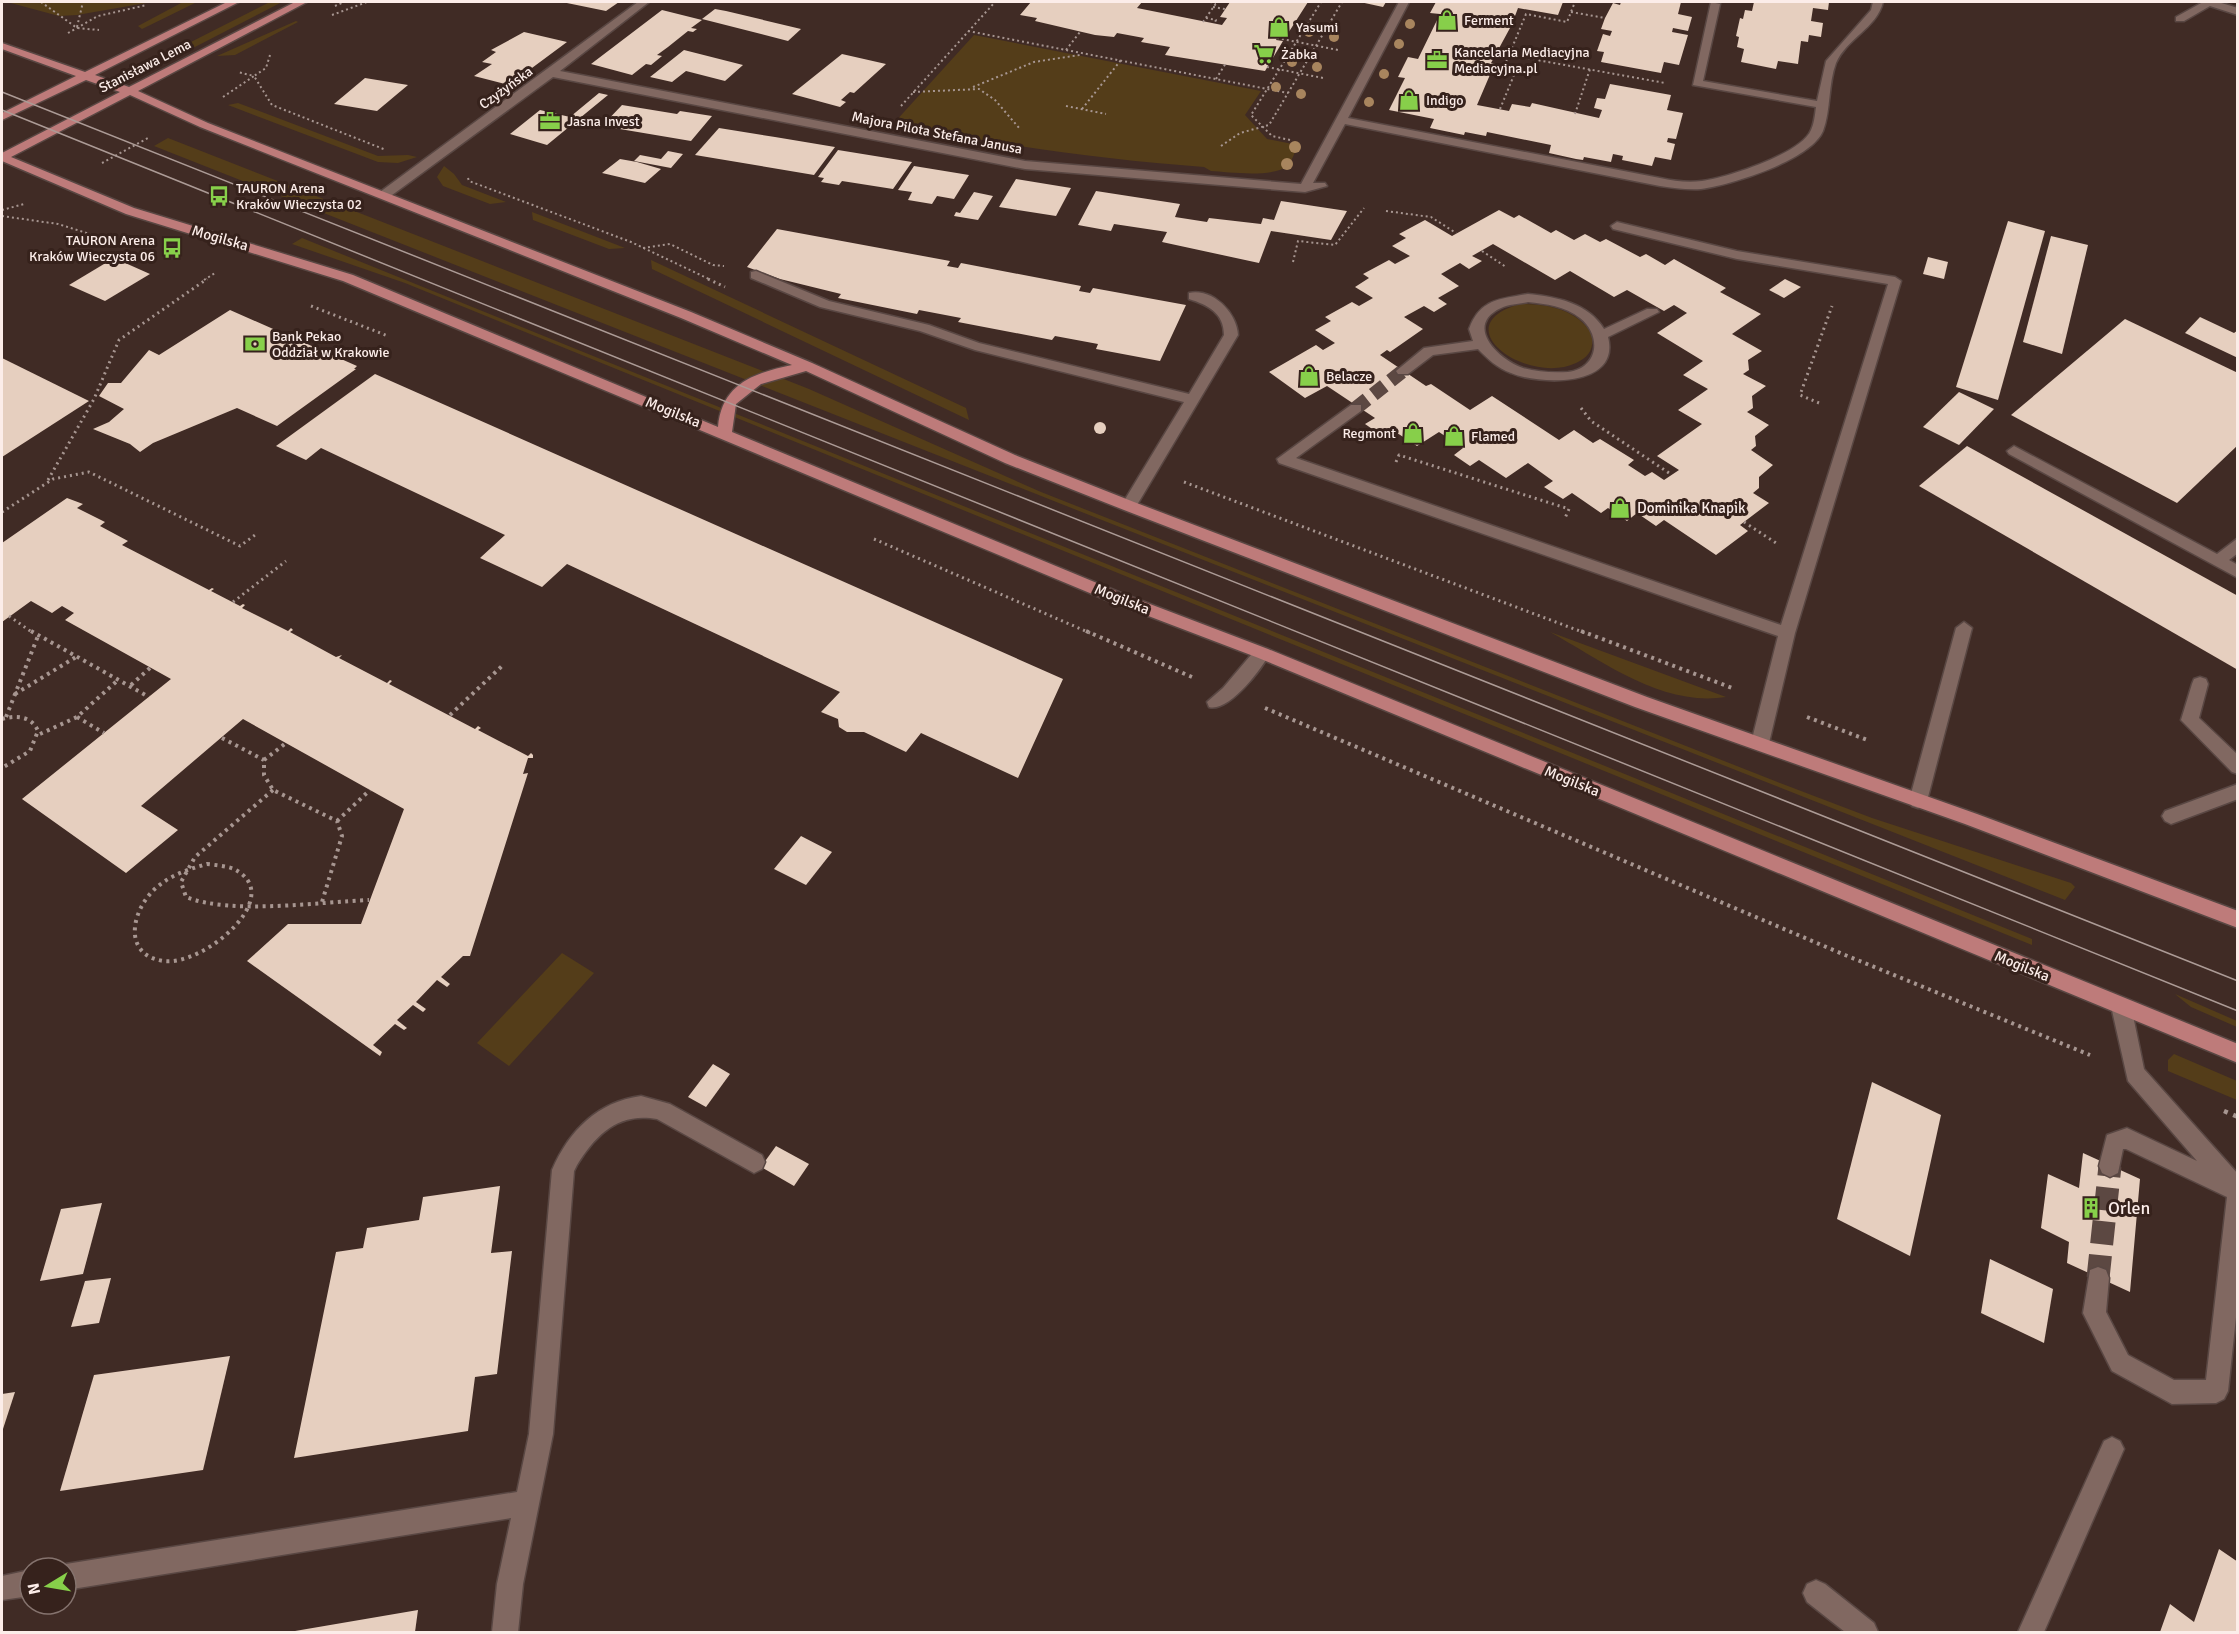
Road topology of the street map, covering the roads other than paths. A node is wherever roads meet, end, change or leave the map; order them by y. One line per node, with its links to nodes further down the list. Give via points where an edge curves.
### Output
1 (234, 2): 12 (main road, Stanisława Lema)
2 (302, 2): 13 (main road, Stanisława Lema)
3 (644, 2): 11 (street, Czyżyńska)
4 (1404, 2): 16 (street)
5 (1878, 2): 14 (street, via 1876,11 1831,62)
6 (2209, 2): 8 (street); 9 (street)
7 (1715, 4): 14 (street, via 1697,83)
8 (2238, 12)
9 (2180, 19)
10 (2, 46): 12 (main road)
11 (551, 74): 19 (street, Majora Pilota Stefana Janusa, via 1025,165); 20 (street, Czyżyńska)
12 (87, 75): 13 (main road); 15 (main road, Stanisława Lema)
13 (129, 91): 17 (main road, Stanisława Lema); 20 (main road, via 204,125)
14 (1821, 105): 16 (street, via 1817,134 1806,145 1726,180 1694,186)
15 (2, 117)
16 (1340, 120): 19 (street)
17 (2, 157): 31 (main road, Mogilska, via 130,211 348,278)
18 (1321, 186): 19 (street, Majora Pilota Stefana Janusa)
19 (1305, 188)
20 (384, 195): 27 (main road)
21 (1617, 226): 38 (street, via 1737,255 1895,281)
22 (756, 275): 29 (street, via 825,303 924,328 975,346)
23 (1194, 296): 29 (street, via 1221,310 1232,329 1229,343)
24 (1652, 312): 25 (street)
25 (1602, 335): 26 (street, via 1602,354 1595,364 1560,377 1526,375 1511,369 1486,354); 26 (street, via 1586,316 1569,306 1544,299 1521,299 1500,303 1481,316 1476,324)
26 (1480, 344): 28 (street, via 1429,351)
27 (807, 366): 31 (main road, via 760,378 745,388 730,402); 33 (main road, via 1010,459)
28 (1403, 371)
29 (1192, 399): 33 (street)
30 (1356, 408): 38 (street, via 1284,459)
31 (725, 434): 39 (main road, Mogilska)
32 (2014, 451): 35 (street)
33 (1129, 506): 42 (main road, via 1641,702)
34 (2238, 543): 35 (street)
35 (2218, 562): 36 (street)
36 (2238, 572)
37 (1964, 628): 45 (street)
38 (1787, 633): 42 (street)
39 (1262, 654): 41 (street); 48 (main road, Mogilska)
40 (2200, 684): 43 (street, via 2190,720)
41 (1222, 697)
42 (1760, 743): 45 (main road)
43 (2238, 767)
44 (2238, 791): 46 (street)
45 (1918, 801): 47 (main road)
46 (2171, 816)
47 (2238, 921)
48 (2121, 1006): 49 (main road, Mogilska); 52 (street, via 2135,1074)
49 (2238, 1054)
50 (754, 1162): 55 (street, via 656,1108 619,1111 585,1132 571,1151 563,1170 541,1434)
51 (2110, 1166): 52 (street, via 2114,1142 2127,1138)
52 (2238, 1192): 53 (street, via 2216,1391 2172,1392 2120,1363 2094,1313)
53 (2098, 1278)
54 (2112, 1449): 62 (street)
55 (526, 1503): 56 (street); 60 (street)
56 (78, 1575)
57 (18, 1585): 58 (street)
58 (2, 1588)
59 (1815, 1593): 61 (street)
60 (505, 1632)
61 (1865, 1632)
62 (2031, 1632)

